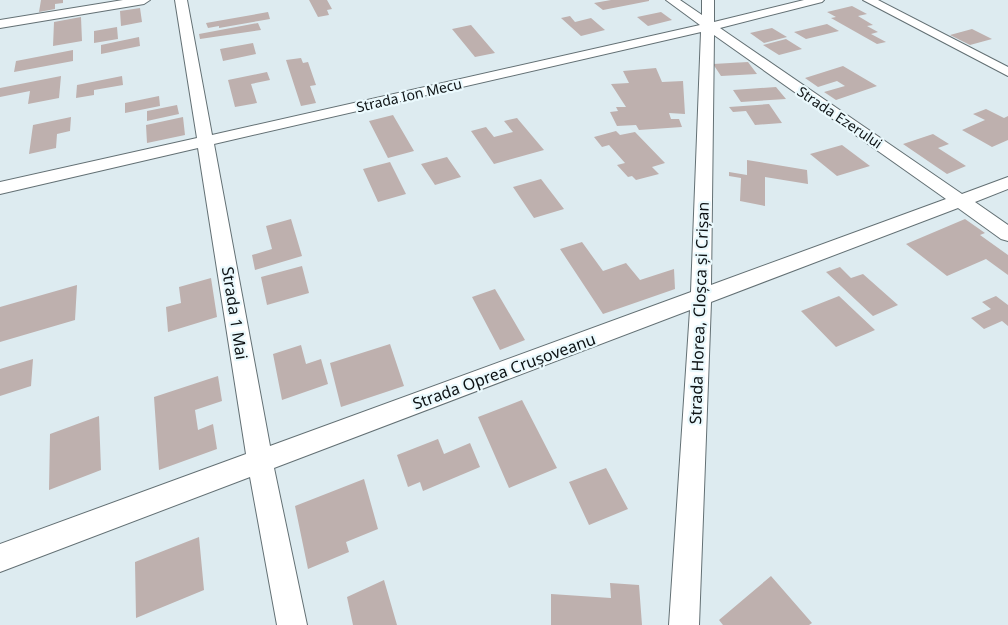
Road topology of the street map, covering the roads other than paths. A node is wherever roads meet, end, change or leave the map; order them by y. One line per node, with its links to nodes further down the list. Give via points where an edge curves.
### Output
1 (144, 0): 7 (street)
2 (181, 0): 10 (street, Strada 1 Mai)
3 (672, 0): 8 (street, Strada Ezerului)
4 (708, 0): 8 (street, Strada Horea, Cloșca și Crișan)
5 (818, 0): 8 (street, Strada Ion Mecu)
6 (868, 0): 9 (street)
7 (0, 24)
8 (708, 27): 10 (street, Strada Ion Mecu); 13 (street, Strada Ezerului); 15 (street, Strada Horea, Cloșca și Crișan)
9 (1008, 72)
10 (207, 141): 12 (street, Strada Ion Mecu); 16 (street, Strada 1 Mai)
11 (1008, 183): 13 (street, Strada Oprea Crușoveanu)
12 (0, 188)
13 (960, 200): 14 (street, Strada Ezerului); 15 (street, Strada Oprea Crușoveanu)
14 (1008, 234)
15 (701, 298): 16 (street, Strada Oprea Crușoveanu); 19 (street, Strada Horea, Cloșca și Crișan)
16 (260, 461): 17 (street, Strada Oprea Crușoveanu); 18 (street, Strada 1 Mai)
17 (0, 558)
18 (292, 625)
19 (684, 625)

